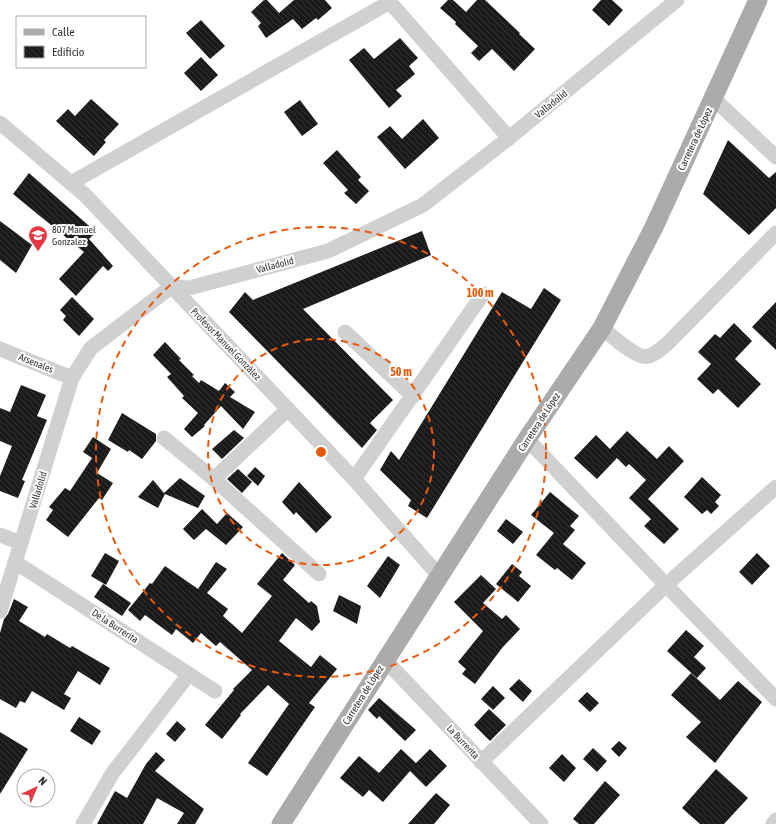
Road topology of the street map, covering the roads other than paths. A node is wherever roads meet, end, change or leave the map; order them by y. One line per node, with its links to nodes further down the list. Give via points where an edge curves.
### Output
1 (677, 0): 6 (street, Valladolid)
2 (758, 0): 4 (main road, Carretera de López)
3 (389, 1): 6 (street); 8 (street)
4 (714, 99): 7 (street); 12 (main road, Carretera de López, via 654,227)
5 (0, 123): 8 (street, Profesor Manuel González)
6 (509, 138): 10 (street, Valladolid, via 423,206 328,251 189,288)
7 (776, 157)
8 (71, 183): 10 (street, Profesor Manuel González)
9 (776, 233): 12 (street, via 658,352 648,357 638,356)
10 (171, 287): 15 (street, Valladolid, via 91,348); 17 (street, Profesor Manuel González)
11 (484, 294): 16 (street)
12 (602, 328): 19 (main road, Carretera de López)
13 (345, 332): 16 (street)
14 (0, 349): 15 (street, Arsenales)
15 (72, 378): 24 (street, Valladolid)
16 (413, 396): 21 (street)
17 (288, 409): 20 (street); 21 (street, Profesor Manuel González)
18 (164, 438): 20 (street)
19 (527, 439): 27 (main road, Carretera de López); 28 (street)
20 (214, 479): 26 (street)
21 (354, 479): 27 (street, Profesor Manuel González)
22 (776, 487): 28 (street)
23 (0, 535): 24 (street)
24 (21, 543): 25 (street, Valladolid)
25 (15, 562): 29 (street, Valladolid); 31 (street, De la Burrerita)
26 (319, 574)
27 (440, 577): 30 (main road, Carretera de López)
28 (666, 585): 33 (street); 34 (street)
29 (0, 611)
30 (385, 660): 34 (street, La Burrerita); 37 (main road, Carretera de López)
31 (189, 674): 32 (street, De la Burrerita); 36 (street, via 112,774)
32 (215, 691)
33 (776, 699)
34 (481, 762): 38 (street, La Burrerita)
35 (776, 820): 39 (street)
36 (83, 824)
37 (281, 824)
38 (540, 824)
39 (773, 824)

